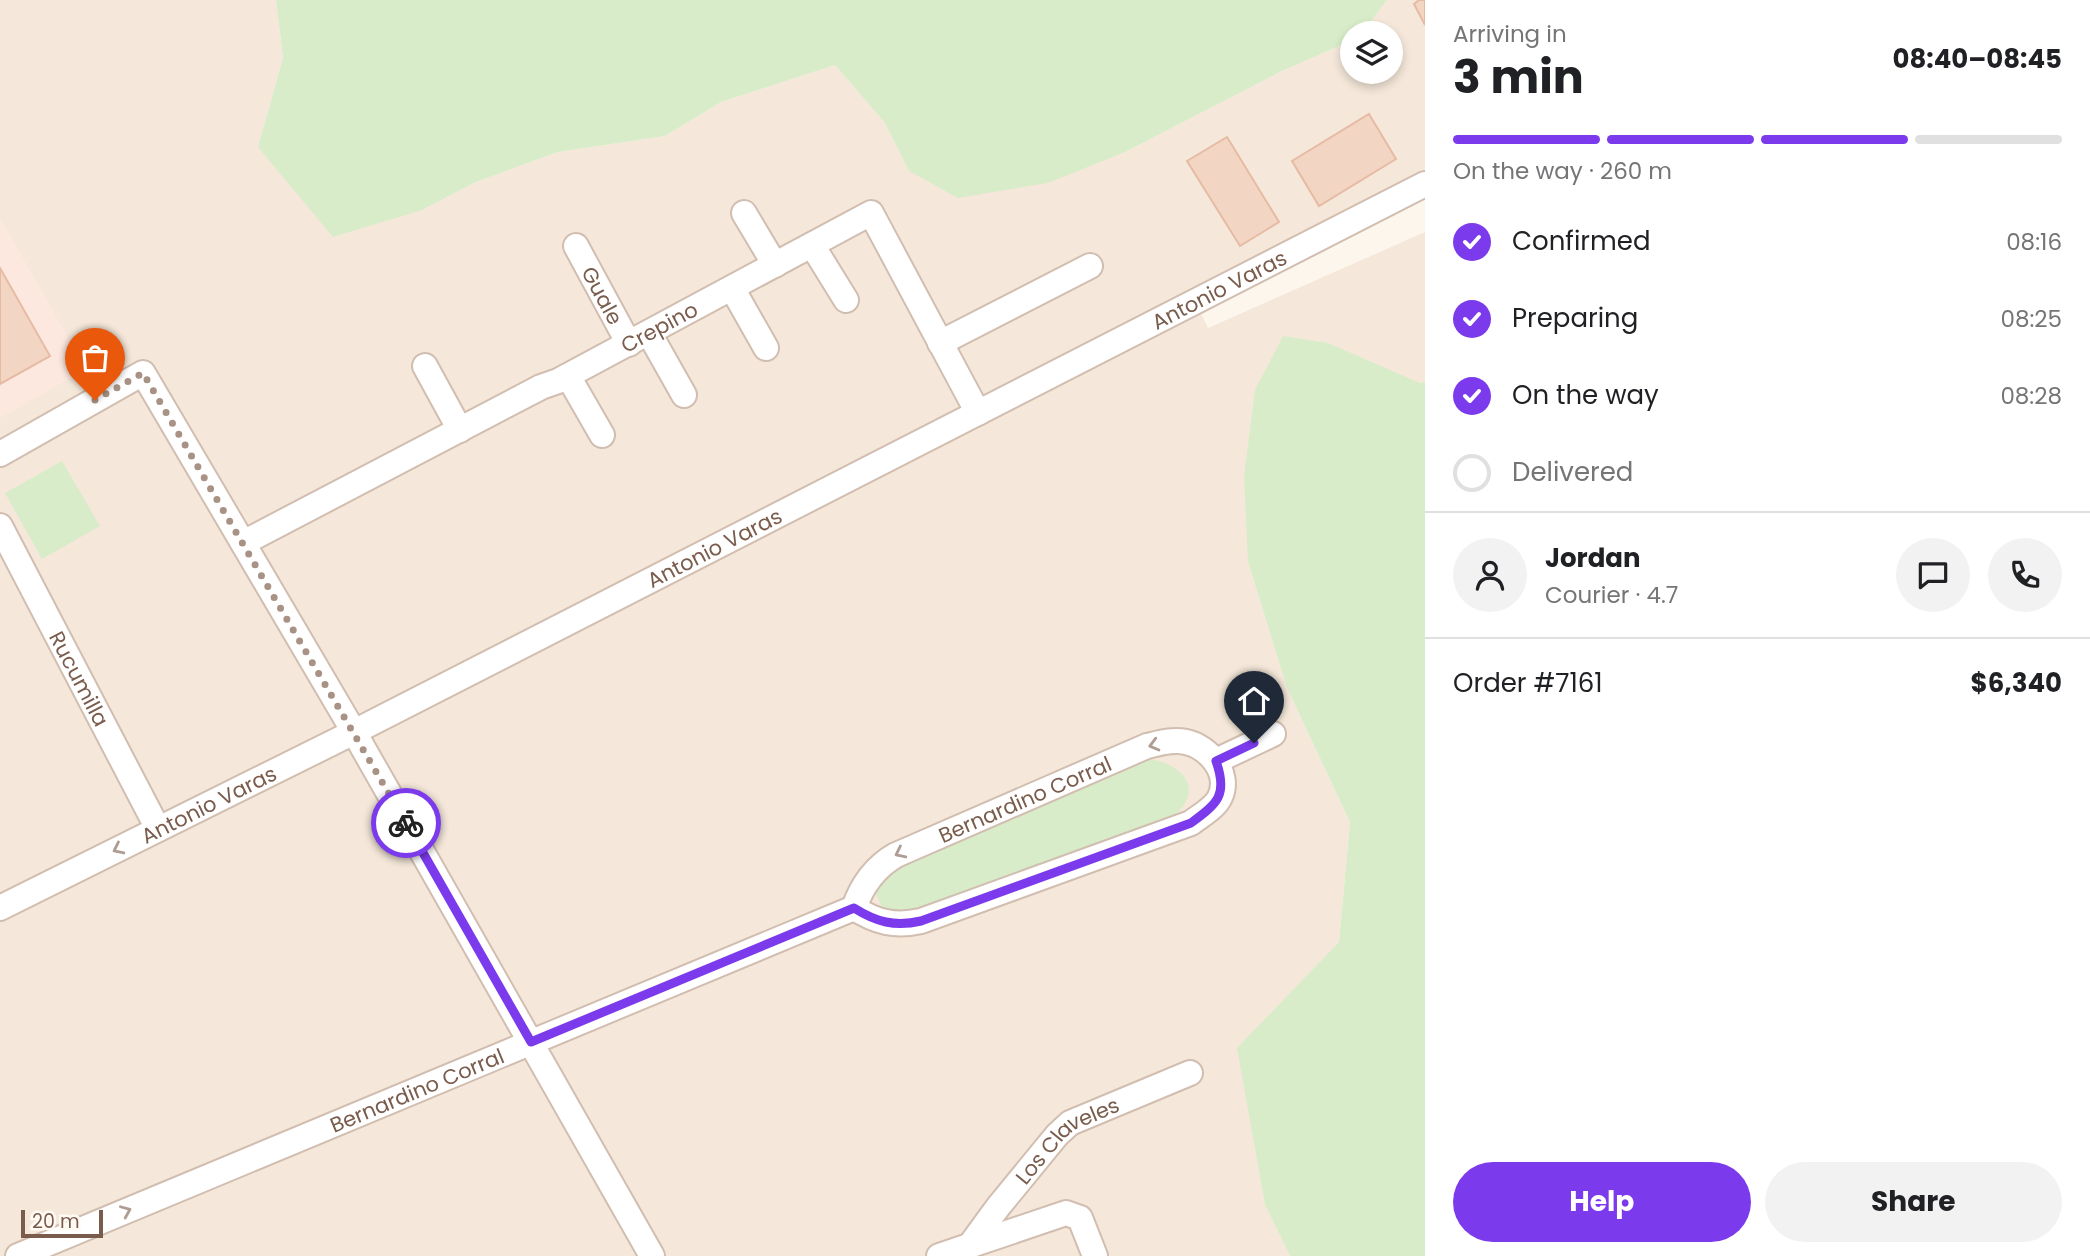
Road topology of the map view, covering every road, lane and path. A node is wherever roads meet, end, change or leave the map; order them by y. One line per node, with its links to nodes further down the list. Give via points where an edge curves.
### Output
1 (1425, 184): 15 (street, Antonio Varas)
2 (744, 213): 5 (street)
3 (812, 245): 5 (street, Crepino); 8 (street); 10 (street, Crepino, via 871,213)
4 (576, 246): 9 (street, Guale)
5 (775, 265): 7 (street, Crepino)
6 (1090, 266): 10 (street)
7 (732, 288): 9 (street, Crepino); 11 (street)
8 (846, 300)
9 (639, 338): 13 (street, Crepino); 14 (street, Guale)
10 (940, 344): 15 (street, Crepino)
11 (766, 348)
12 (425, 366): 16 (street)
13 (568, 376): 16 (street, Crepino); 17 (street)
14 (684, 395)
15 (978, 413): 21 (street, Antonio Varas)
16 (460, 430): 20 (street, Crepino)
17 (602, 435)
18 (0, 454): 20 (street, via 143,373)
19 (0, 526): 24 (street, Rucumilla)
20 (243, 543): 21 (street)
21 (354, 732): 24 (street, Antonio Varas); 27 (street)
22 (1273, 734): 23 (street)
23 (1216, 761): 26 (street, Bernardino Corral, one-way to 26, via 1186,742 1147,746 883,862); 26 (street, via 1223,780 1220,797 1191,823 921,921 880,922)
24 (158, 829): 25 (street, Antonio Varas, one-way to 25)
25 (3, 899)
26 (854, 908): 27 (street, Bernardino Corral)
27 (531, 1042): 30 (street, Bernardino Corral, one-way to 27); 31 (street)
28 (1190, 1073): 29 (street, Los Claveles, via 1070,1124)
29 (971, 1244): 32 (street); 33 (street, via 1066,1213 1083,1222)
30 (18, 1256)
31 (652, 1256)
32 (939, 1256)
33 (1095, 1256)

